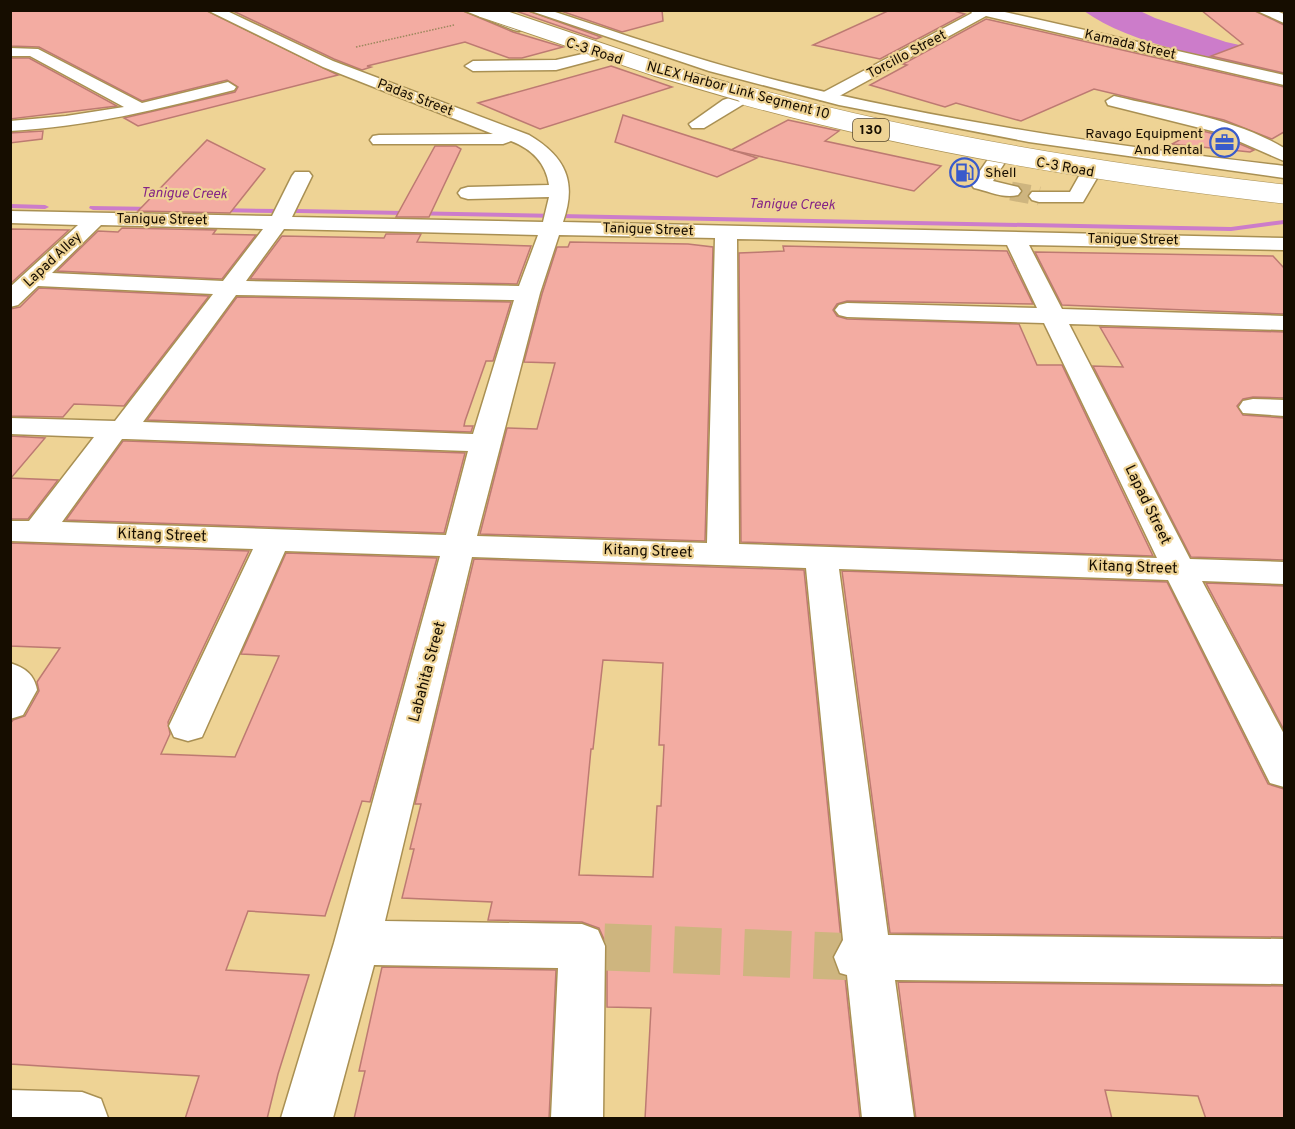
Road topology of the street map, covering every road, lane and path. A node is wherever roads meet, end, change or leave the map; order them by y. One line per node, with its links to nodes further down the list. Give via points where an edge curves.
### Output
1 (213, 10): 12 (main road, Padas Street)
2 (469, 10): 7 (main road, C-3 Road / 130)
3 (523, 10): 28 (main road, NLEX Harbor Link Segment 10, via 729,75 954,128 1099,153)
4 (534, 10): 16 (main road, C-3 Road / 130, via 739,75)
5 (1261, 10): 8 (main road)
6 (983, 11): 14 (main road, Kamada Street); 16 (main road, Torcillo Street)
7 (486, 14): 11 (main road, C-3 Road / 130); 12 (path); 32 (main road, NLEX Harbor Link Segment 10, bridge, via 713,87 799,110 1078,166)
8 (1284, 19)
9 (1085, 20): 14 (main road, via 1160,46)
10 (10, 52): 19 (main road, via 33,52)
11 (600, 54): 13 (main road, via 556,65); 17 (main road, C-3 Road / 130)
12 (312, 57): 22 (main road, Padas Street)
13 (473, 66)
14 (1284, 78)
15 (228, 87): 19 (main road)
16 (826, 97): 24 (main road, C-3 Road / 130)
17 (741, 99): 20 (main road); 25 (main road, C-3 Road / 130)
18 (1114, 101): 26 (main road, via 1239,134 1268,144)
19 (141, 109): 21 (main road, via 43,125)
20 (698, 124)
21 (10, 126)
22 (523, 139): 23 (main road); 35 (main road, Padas Street, via 540,148 555,168)
23 (379, 140)
24 (1094, 148): 27 (main road); 28 (main road, C-3 Road / 130)
25 (1000, 156): 27 (main road, C-3 Road / 130); 30 (main road, via 981,184)
26 (1284, 156)
27 (1090, 173): 33 (main road, via 1076,198); 34 (main road, C-3 Road / 130)
28 (1284, 174)
29 (302, 176): 38 (main road)
30 (1011, 191)
31 (468, 193): 35 (main road)
32 (1284, 194)
33 (1039, 196)
34 (1284, 200)
35 (556, 211): 38 (main road, Tanigue Street); 39 (main road, Tanigue Street); 44 (main road, Labahita Street)
36 (10, 217): 37 (main road, Tanigue Street)
37 (96, 219): 38 (main road, Tanigue Street); 42 (main road, Lapad Alley)
38 (279, 222): 43 (main road)
39 (726, 233): 40 (main road, Tanigue Street); 57 (main road)
40 (1014, 237): 41 (main road, Tanigue Street); 47 (main road, Lapad Street)
41 (1284, 244)
42 (33, 279): 43 (main road); 45 (main road, Lapad Alley)
43 (231, 288): 44 (main road); 52 (main road)
44 (528, 293): 53 (main road, Labahita Street)
45 (10, 300)
46 (847, 310): 47 (main road)
47 (1053, 316): 48 (main road); 59 (main road, Lapad Street)
48 (1284, 323)
49 (1252, 407): 50 (main road)
50 (1284, 408)
51 (10, 426): 52 (main road)
52 (118, 431): 53 (main road); 54 (main road)
53 (485, 443): 56 (main road, Labahita Street)
54 (24, 532): 55 (main road, Kitang Street)
55 (274, 540): 56 (main road, Kitang Street); 63 (main road)
56 (460, 547): 57 (main road, Kitang Street); 65 (main road, Labahita Street)
57 (723, 554): 58 (main road, Kitang Street)
58 (821, 558): 59 (main road, Kitang Street); 66 (main road)
59 (1179, 570): 60 (main road, Kitang Street); 64 (main road, Lapad Street)
60 (1284, 573)
61 (10, 677): 62 (main road, via 18,690)
62 (10, 705)
63 (188, 726)
64 (1284, 771)
65 (357, 943): 70 (main road, Labahita Street); 71 (main road, via 593,947)
66 (862, 957): 67 (main road); 72 (main road, via 879,1030)
67 (1284, 962)
68 (10, 1116): 69 (main road)
69 (82, 1119)
70 (307, 1119)
71 (577, 1119)
72 (888, 1119)

